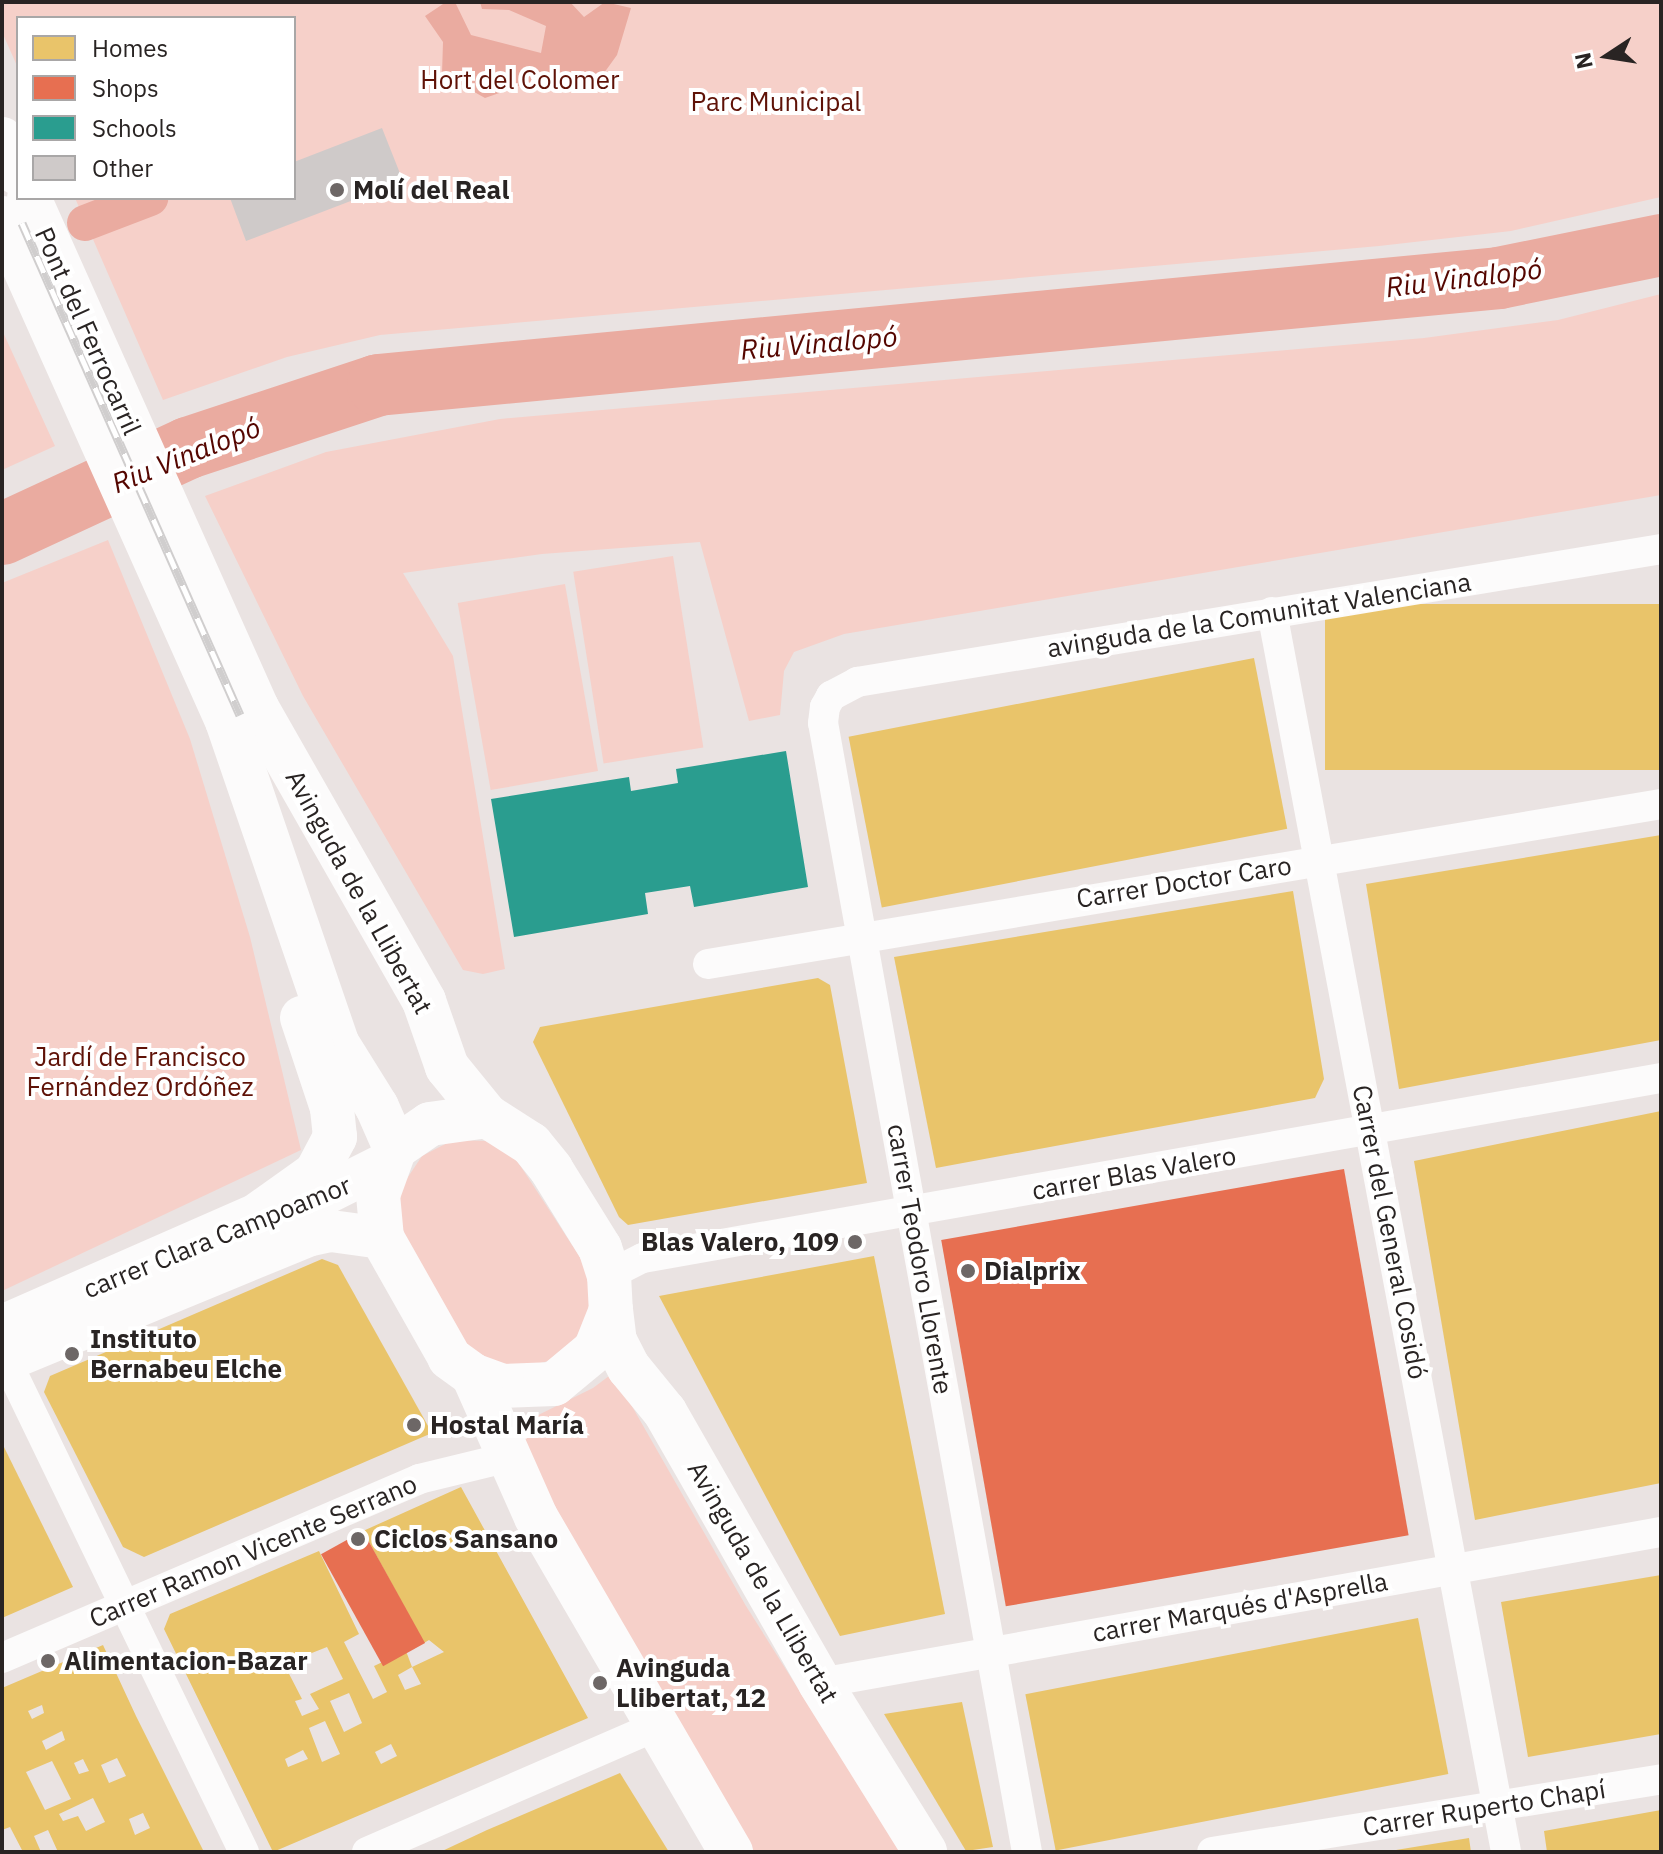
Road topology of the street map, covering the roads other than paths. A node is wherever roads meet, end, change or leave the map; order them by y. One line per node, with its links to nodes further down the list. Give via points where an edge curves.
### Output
1 (2, 139): 2 (highway)
2 (16, 170)
3 (19, 216): 7 (highway, Pont del Ferrocarril)
4 (1661, 549): 5 (street, avinguda de la Comunitat Valenciana)
5 (1272, 612): 6 (street, avinguda de la Comunitat Valenciana); 9 (street, Carrer del General Cosidó)
6 (857, 682): 11 (street, carrer Teodoro Llorente, via 831,696 823,723)
7 (242, 715): 10 (highway, Avinguda de la Llibertat); 14 (highway, Avinguda de la Llibertat, via 424,1001 447,1067)
8 (1661, 804): 9 (street, Carrer Doctor Caro)
9 (1318, 860): 11 (street, Carrer Doctor Caro); 15 (street, Carrer del General Cosidó)
10 (292, 911): 16 (highway, Avinguda de la Llibertat, via 337,1043 377,1107); 18 (highway, via 287,971 332,1108 335,1137 316,1173)
11 (863, 935): 12 (street, Carrer Doctor Caro); 17 (street, carrer Teodoro Llorente)
12 (708, 964)
13 (1661, 1078): 15 (street, carrer Blas Valero)
14 (487, 1116): 16 (highway, via 430,1124); 20 (highway, via 531,1144 551,1169 600,1248)
15 (1370, 1129): 17 (street, carrer Blas Valero); 25 (street, Carrer del General Cosidó)
16 (391, 1156): 18 (street, carrer Clara Campoamor, via 291,1211); 19 (highway, via 378,1195)
17 (910, 1212): 20 (street, carrer Blas Valero, via 643,1258); 27 (street, carrer Teodoro Llorente)
18 (260, 1213): 21 (street, carrer Clara Campoamor)
19 (382, 1238): 21 (street, carrer Clara Campoamor, via 331,1231 307,1236); 22 (highway, via 432,1331 450,1358)
20 (610, 1292): 22 (highway, via 595,1350 554,1384 525,1389); 29 (highway, Avinguda de la Llibertat, via 615,1341 629,1368 665,1412)
21 (3, 1349): 26 (street)
22 (473, 1375): 23 (highway)
23 (509, 1457): 26 (street, Carrer Ramon Vicente Serrano, via 419,1479); 30 (highway, via 536,1517)
24 (1661, 1532): 25 (street, carrer Marqués d'Asprella)
25 (1454, 1569): 27 (street, carrer Marqués d'Asprella); 32 (street, Carrer del General Cosidó)
26 (125, 1606): 28 (street, Carrer Ramon Vicente Serrano); 33 (street)
27 (994, 1651): 29 (street, carrer Marqués d'Asprella); 37 (street, carrer Teodoro Llorente)
28 (2, 1658)
29 (820, 1683): 36 (highway, Avinguda de la Llibertat)
30 (655, 1727): 34 (street); 35 (highway)
31 (1661, 1779): 32 (street, Carrer Ruperto Chapí)
32 (1497, 1805): 38 (street, Carrer Ruperto Chapí); 39 (street, Carrer del General Cosidó)
33 (244, 1852)
34 (367, 1852)
35 (731, 1852)
36 (925, 1852)
37 (1027, 1852)
38 (1212, 1852)
39 (1506, 1852)

